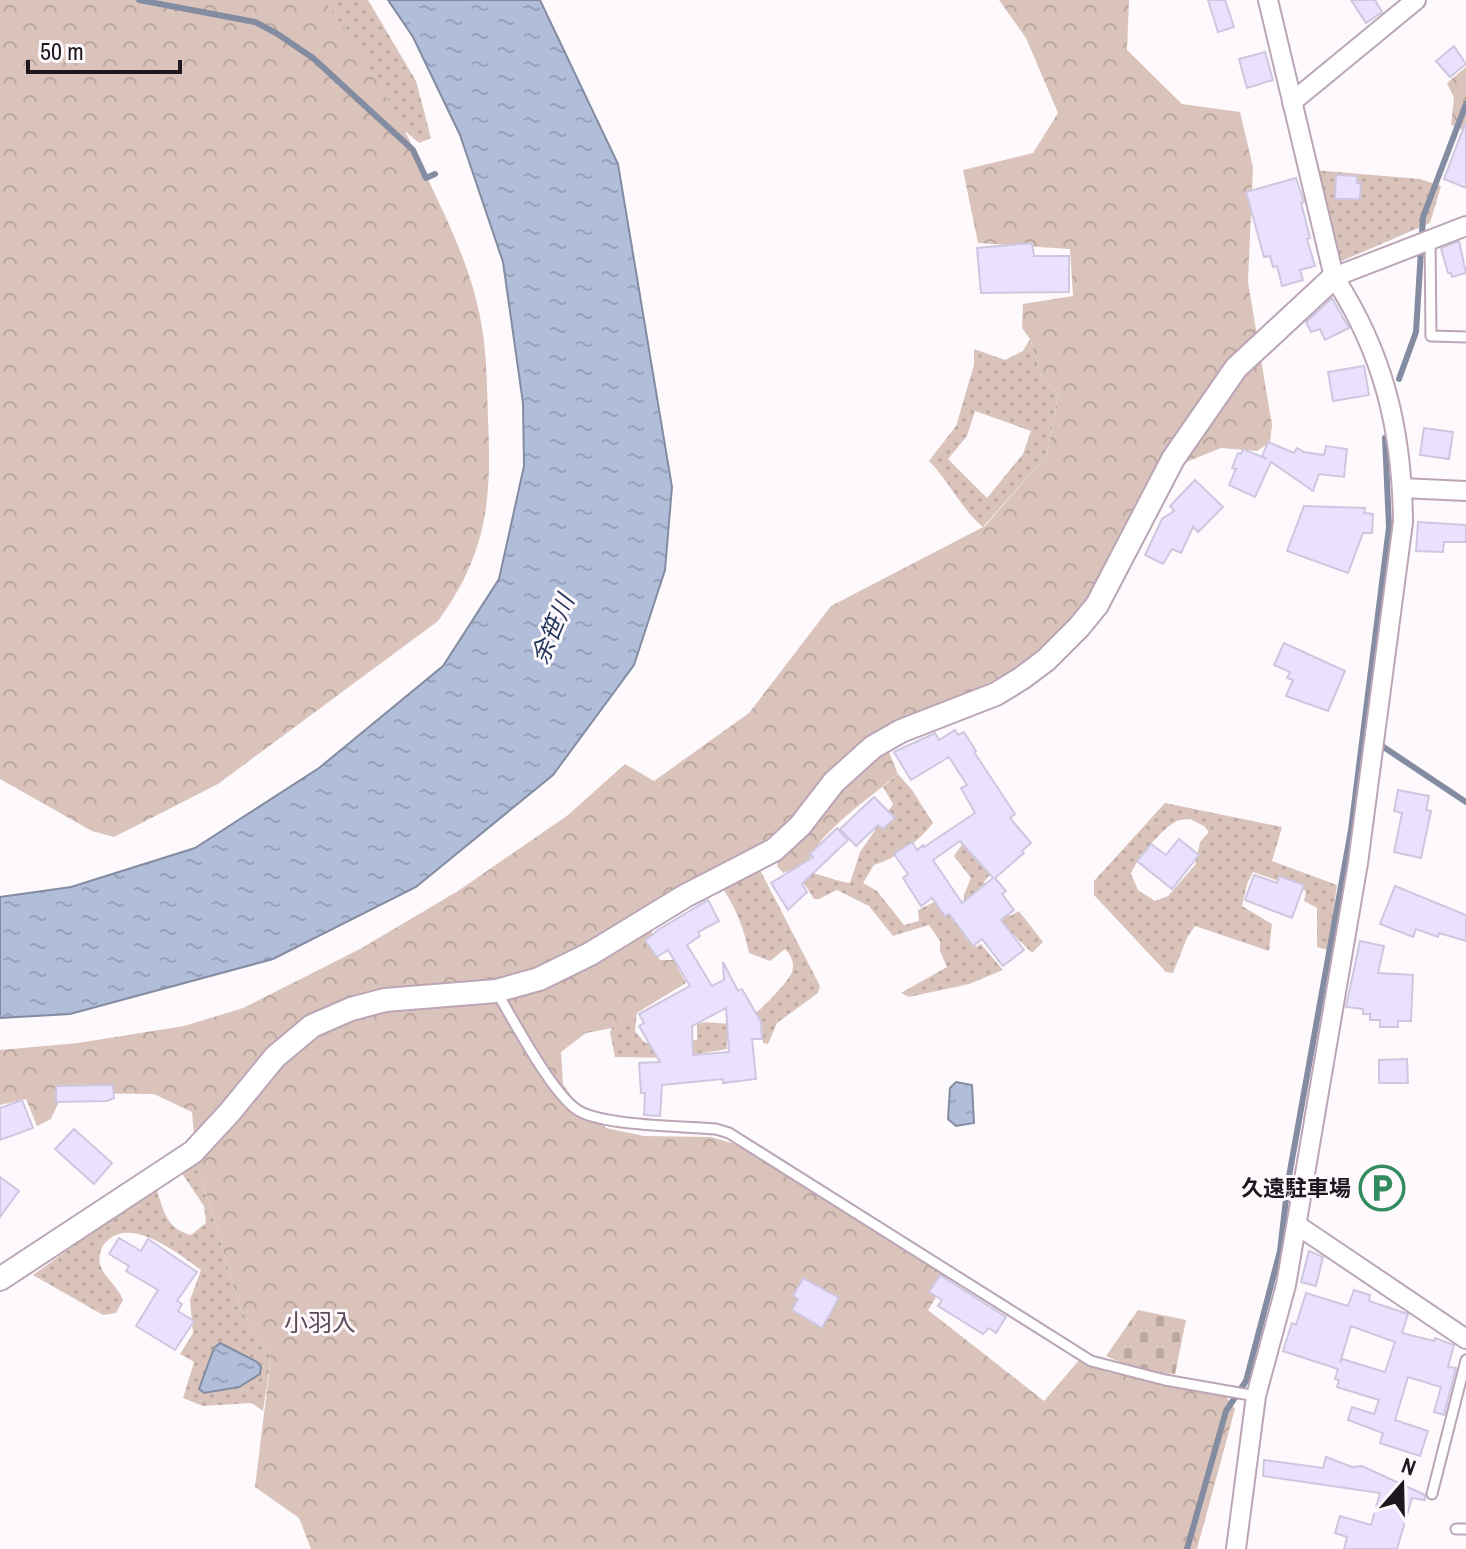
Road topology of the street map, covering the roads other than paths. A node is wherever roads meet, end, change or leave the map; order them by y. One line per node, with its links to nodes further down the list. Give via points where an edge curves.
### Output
1 (1268, 0): 3 (street)
2 (1416, 0): 3 (street)
3 (1292, 102): 6 (street)
4 (1466, 226): 5 (street)
5 (1430, 238): 6 (street); 7 (lane, via 1431,336)
6 (1334, 277): 8 (street, via 1355,310 1383,376 1395,422); 10 (street, via 1236,368 1173,459 1097,605 1046,660 996,694 873,747 774,850 590,954 539,979)
7 (1466, 337)
8 (1402, 488): 9 (street); 11 (street, via 1403,522 1360,848)
9 (1466, 491)
10 (496, 991): 12 (street, via 385,1000 312,1026 275,1057 193,1152); 15 (lane, via 562,1098 582,1114 729,1133 1091,1361)
11 (1297, 1225): 13 (street); 15 (street)
12 (0, 1279)
13 (1466, 1339)
14 (1466, 1360): 16 (lane)
15 (1256, 1396): 17 (street)
16 (1432, 1494)
17 (1236, 1549)

